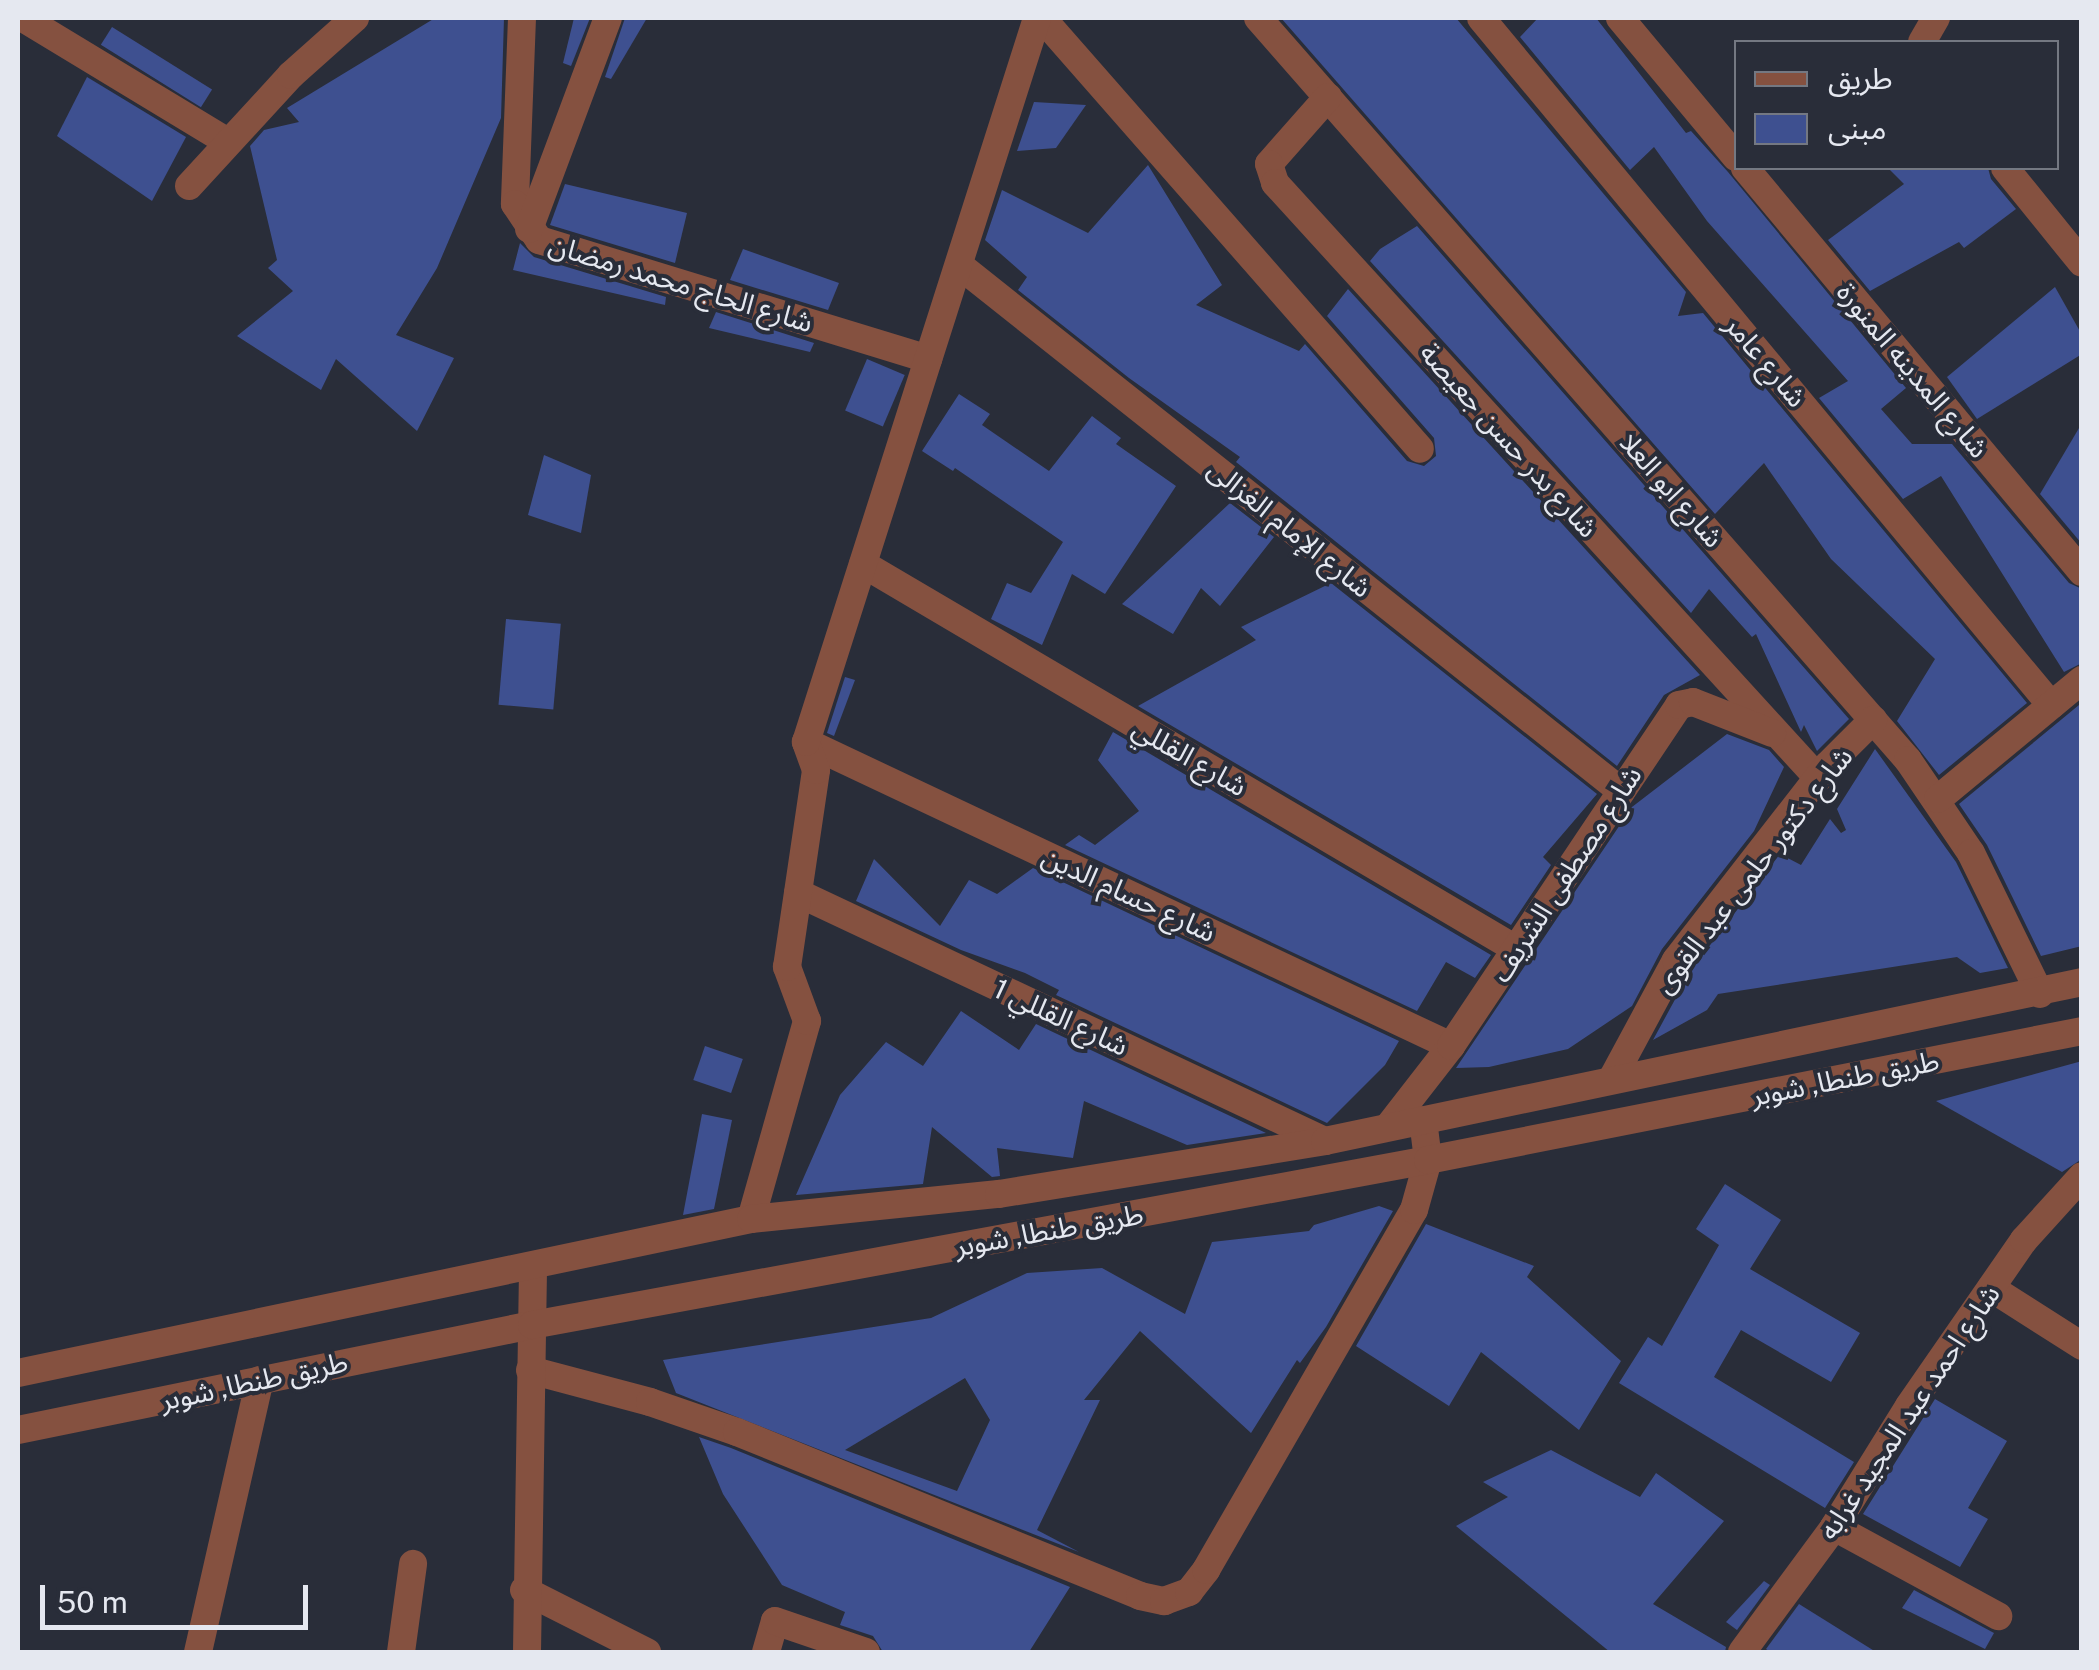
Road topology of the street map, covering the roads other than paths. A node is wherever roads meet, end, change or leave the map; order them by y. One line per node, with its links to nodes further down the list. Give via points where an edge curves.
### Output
1 (23, 18): 12 (street)
2 (356, 18): 12 (street)
3 (522, 18): 17 (street, شارع الحاج محمد رمضان, via 514,182 515,204)
4 (608, 18): 17 (street)
5 (1040, 18): 19 (street); 21 (street)
6 (1258, 18): 11 (street, شارع ابو العلا)
7 (1481, 18): 25 (street, شارع عامر)
8 (1620, 18): 13 (street)
9 (1936, 18): 10 (street)
10 (1923, 40)
11 (1328, 97): 26 (street, شارع ابو العلا); 27 (street, شارع بدر حسن جعيصة, via 1269,164 1274,183)
12 (226, 142): 16 (street)
13 (1734, 156)
14 (1747, 170): 23 (street, شارع المدينه المنورة)
15 (2007, 170): 18 (street)
16 (189, 186)
17 (529, 229): 20 (street, شارع الحاج محمد رمضان, via 560,249)
18 (2082, 263)
19 (959, 264): 20 (street); 30 (street, شارع الإمام الغزالى)
20 (928, 359): 22 (street)
21 (1420, 448)
22 (863, 564): 28 (street); 33 (street, شارع القللي)
23 (2082, 572)
24 (2082, 680): 25 (street)
25 (2051, 706): 31 (street)
26 (1874, 720): 29 (street, شارع دكتور حلمى عبد القوى); 31 (street, شارع ابو العلا)
27 (1778, 736): 29 (street, شارع بدر حسن جعيصة); 30 (street, شارع مصطفى الشريف, via 1685,702)
28 (806, 742): 32 (street, via 816,770); 37 (street, شارع حسام الدين)
29 (1818, 778): 38 (street, شارع دكتور حلمى عبد القوى, via 1676,960)
30 (1620, 791): 33 (street, شارع مصطفى الشريف)
31 (1938, 799): 35 (street, شارع ابو العلا)
32 (798, 893): 41 (street, شارع القللي 1); 44 (street, via 787,967 807,1022)
33 (1516, 949): 37 (street, شارع مصطفى الشريف)
34 (2082, 982): 35 (street, طريق طنطا, شوبر)
35 (2040, 994): 38 (street, طريق طنطا, شوبر)
36 (2082, 1031): 42 (street, طريق طنطا, شوبر)
37 (1452, 1046): 40 (street, شارع مصطفى الشريف)
38 (1612, 1079): 39 (street, طريق طنطا, شوبر)
39 (1423, 1120): 40 (street, طريق طنطا, شوبر); 42 (street)
40 (1388, 1128): 41 (street, طريق طنطا, شوبر)
41 (1325, 1141): 44 (street, طريق طنطا, شوبر, via 998,1194)
42 (1428, 1160): 47 (street, طريق طنطا, شوبر); 49 (street, via 1414,1210 1206,1570 1189,1592 1164,1600 1140,1596 704,1420)
43 (2082, 1176): 46 (street, شارع احمد عبد المجيد غرابه)
44 (751, 1219): 45 (street, طريق طنطا, شوبر)
45 (533, 1268): 47 (street); 50 (street, طريق طنطا, شوبر)
46 (1991, 1288): 48 (street); 53 (street, شارع احمد عبد المجيد غرابه)
47 (532, 1324): 49 (street); 51 (street, طريق طنطا, شوبر)
48 (2082, 1346)
49 (530, 1370): 55 (street)
50 (18, 1373)
51 (260, 1380): 52 (street, طريق طنطا, شوبر); 57 (street)
52 (18, 1430)
53 (1834, 1527): 56 (street); 63 (street, شارع احمد عبد المجيد غرابه)
54 (414, 1564): 58 (street)
55 (524, 1590): 59 (street); 60 (street)
56 (1998, 1616)
57 (198, 1652)
58 (401, 1652)
59 (527, 1652)
60 (647, 1652)
61 (766, 1652): 62 (street, via 775,1621)
62 (866, 1652)
63 (1742, 1652)

